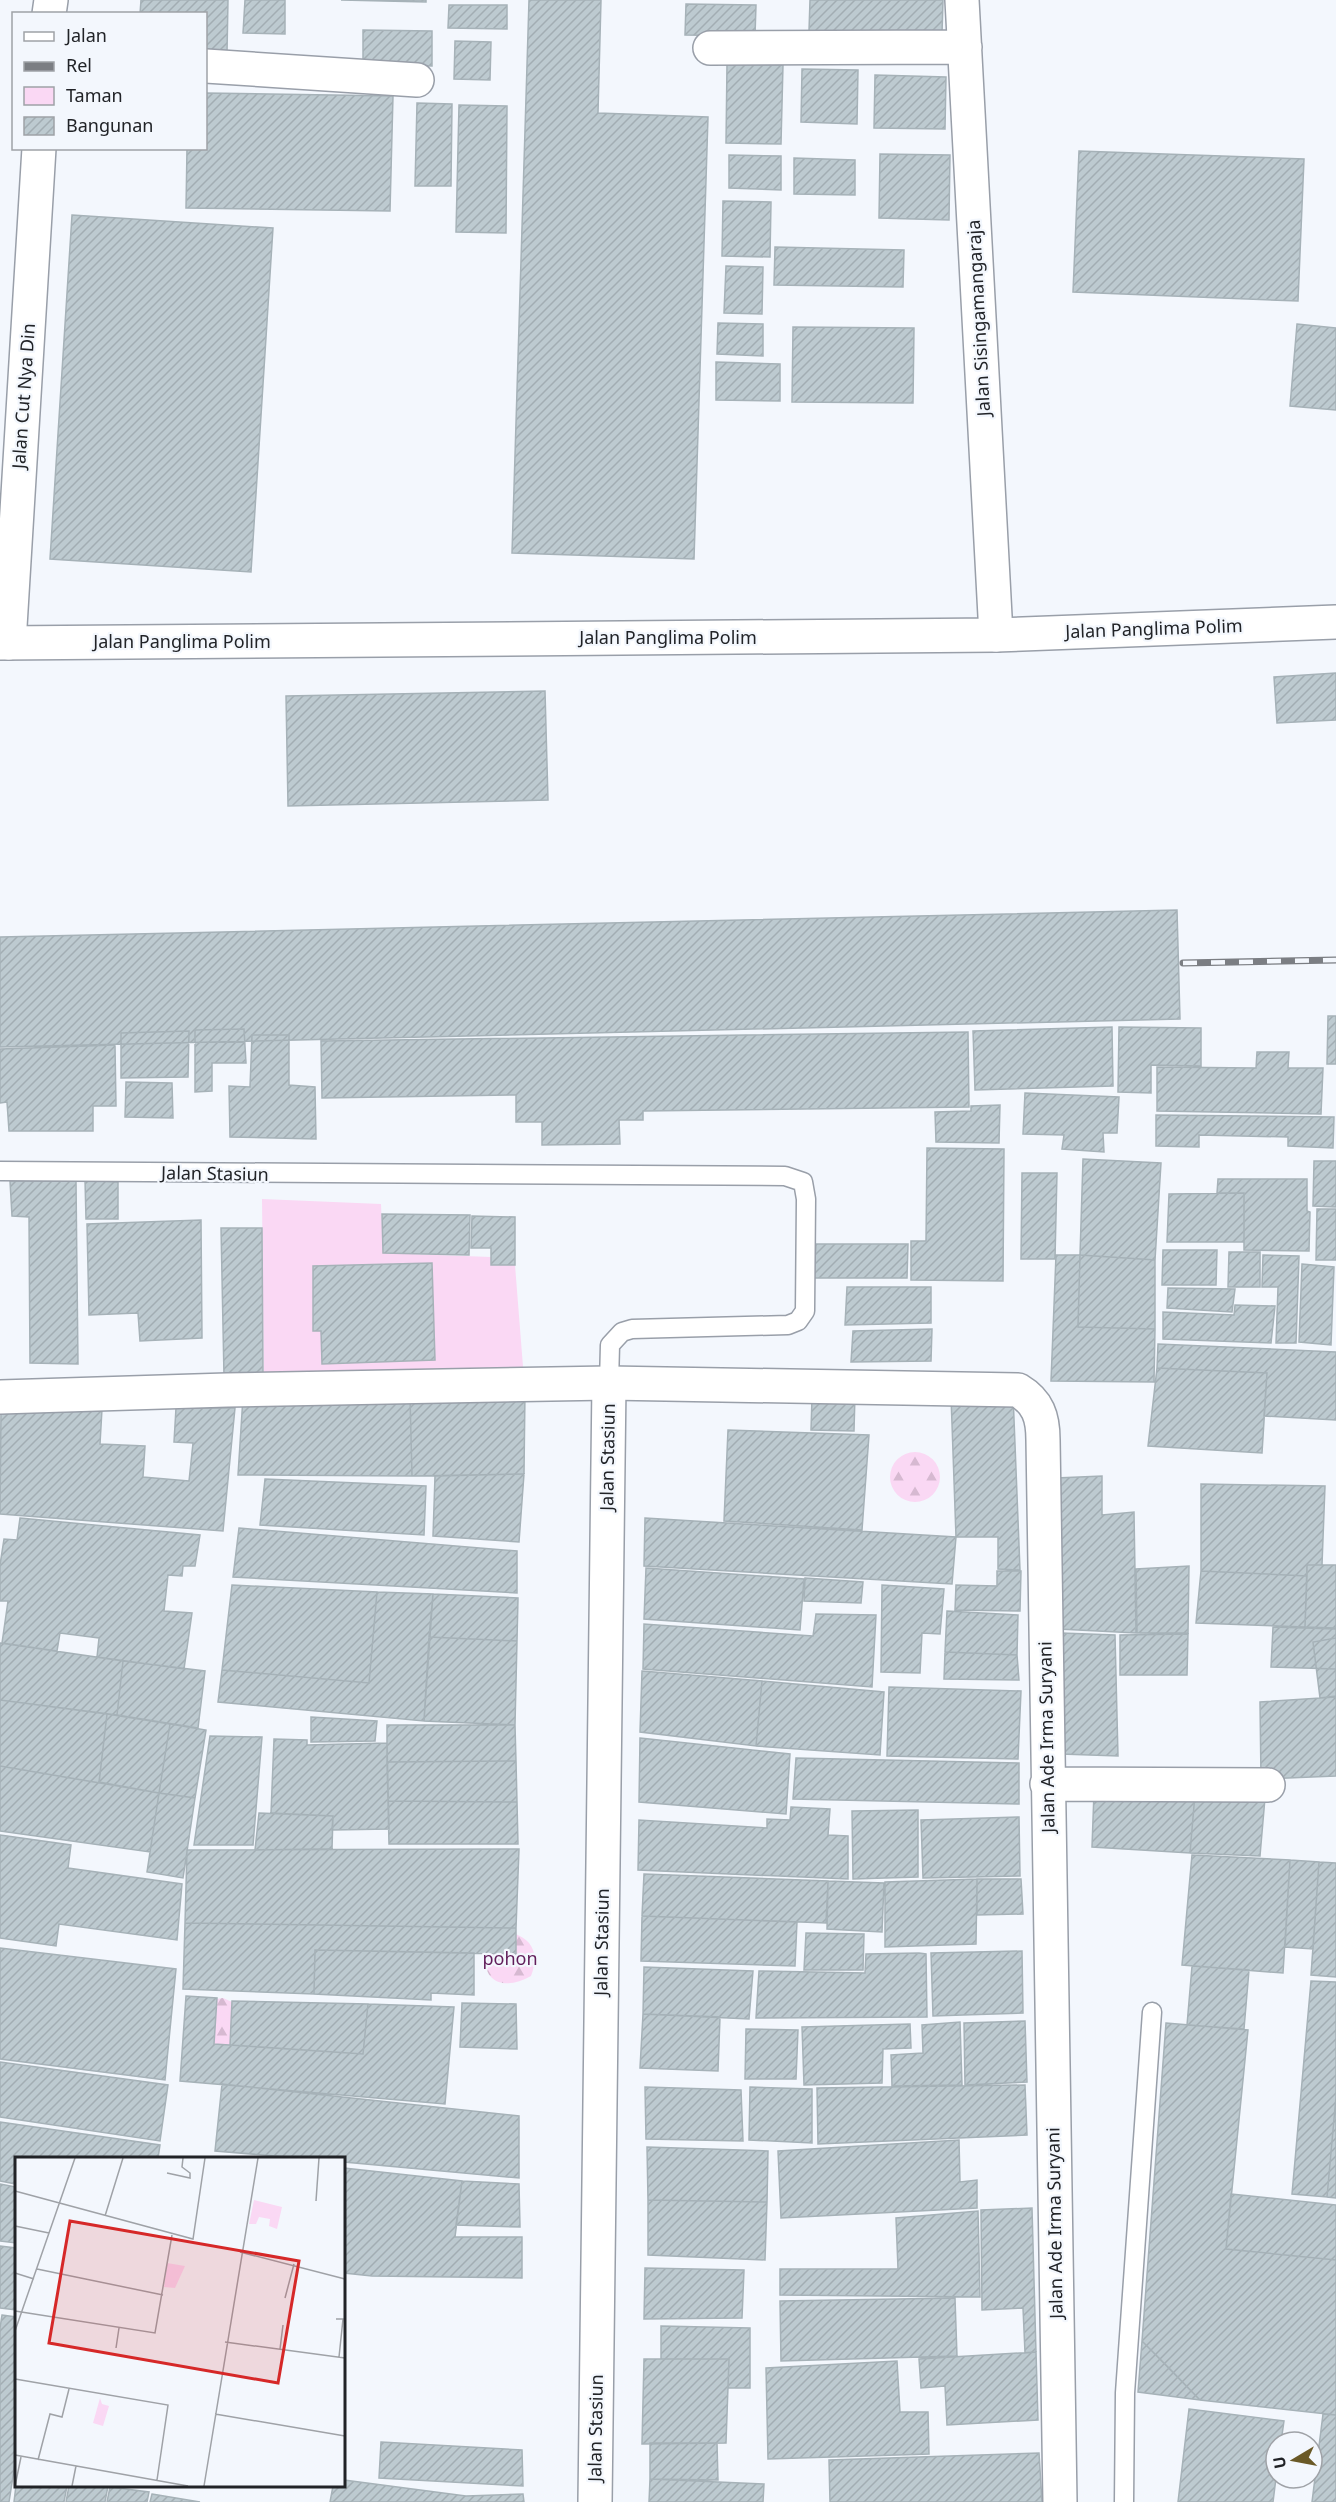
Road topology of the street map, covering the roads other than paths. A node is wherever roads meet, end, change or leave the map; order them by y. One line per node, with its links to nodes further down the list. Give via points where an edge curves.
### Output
1 (962, 0): 2 (street, Jalan Sisingamangaraja)
2 (964, 46): 3 (street); 8 (street, Jalan Sisingamangaraja)
3 (710, 48)
4 (207, 66): 5 (street)
5 (417, 80)
6 (39, 150): 9 (street, Jalan Cut Nya Din)
7 (1336, 622): 8 (street, Jalan Panglima Polim)
8 (996, 635): 9 (street, Jalan Panglima Polim)
9 (4, 643)
10 (0, 1171): 11 (lane, Jalan Stasiun, via 785,1176 803,1182 805,1311 798,1321 788,1325 622,1332 610,1345)
11 (609, 1383): 12 (street, Jalan Ade Irma Suryani); 13 (street, Jalan Ade Irma Suryani, via 1018,1390 1030,1398 1043,1423); 16 (street, Jalan Stasiun)
12 (0, 1397)
13 (1047, 1784): 14 (street); 17 (street, Jalan Ade Irma Suryani)
14 (1268, 1785)
15 (1152, 2012): 18 (lane, via 1125,2393)
16 (595, 2502)
17 (1060, 2502)
18 (1124, 2502)

